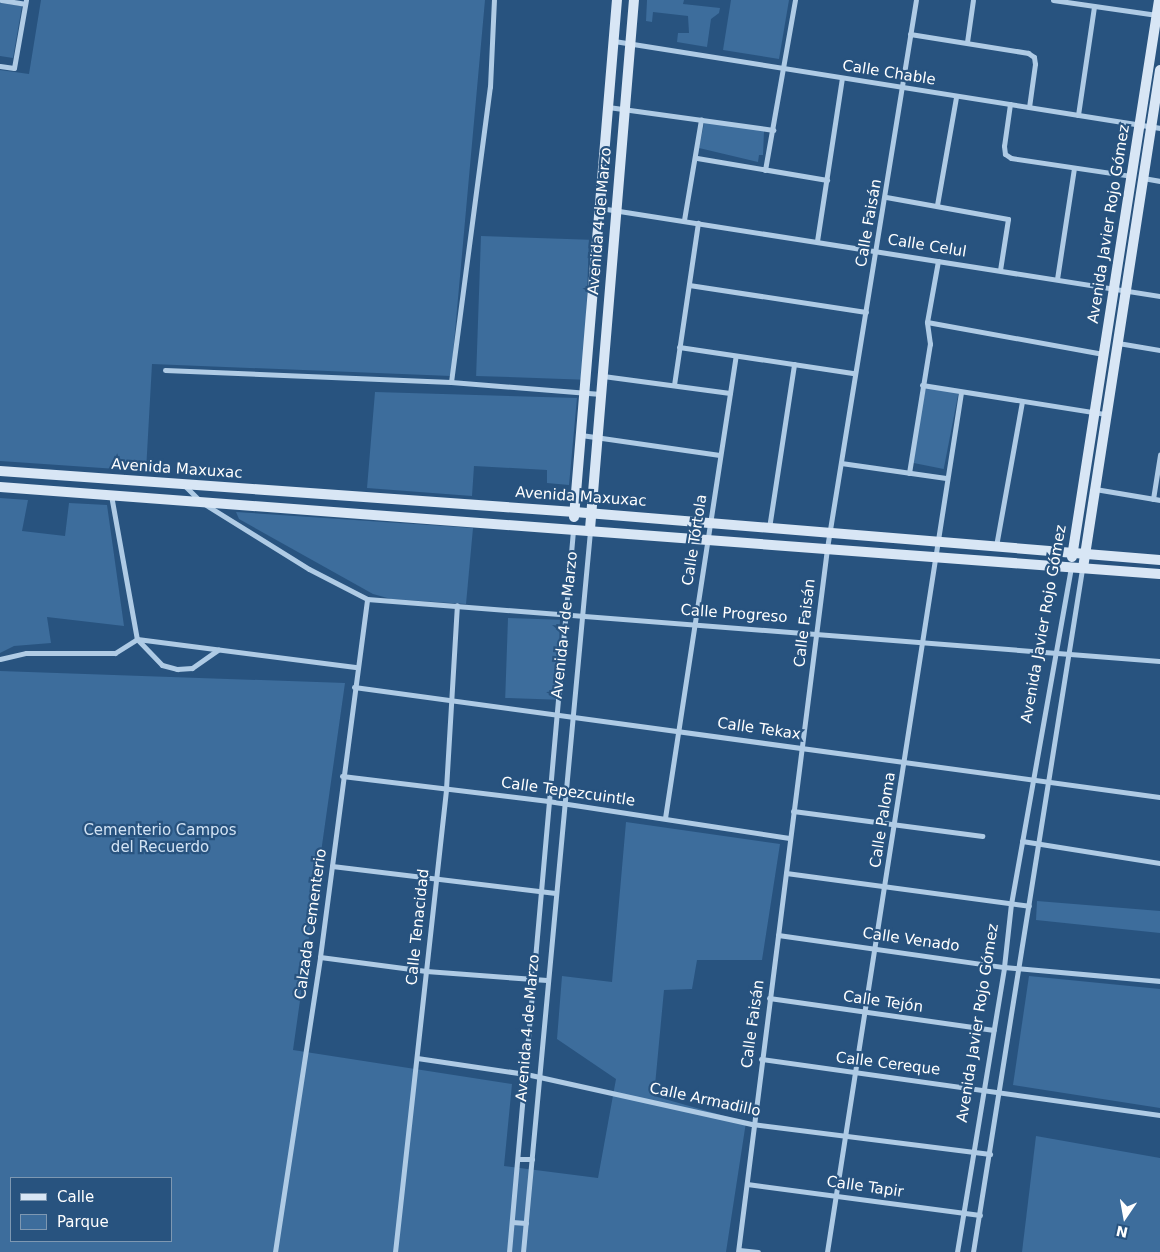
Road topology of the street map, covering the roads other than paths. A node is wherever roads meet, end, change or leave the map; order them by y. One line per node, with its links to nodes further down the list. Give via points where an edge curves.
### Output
1 (1, 0): 10 (street)
2 (494, 0): 65 (street, via 490,87)
3 (617, 0): 14 (main road, Avenida 4 de Marzo)
4 (634, 0): 16 (main road, Avenida 4 de Marzo)
5 (795, 0): 18 (street)
6 (916, 0): 13 (street, Calle Faisán)
7 (973, 0): 15 (street)
8 (1053, 0): 11 (street)
9 (1159, 0): 12 (main road, Avenida Javier Rojo Gómez)
10 (26, 2): 17 (street, via 14,68)
11 (1094, 6): 12 (street); 27 (street)
12 (1156, 15): 29 (main road, Avenida Javier Rojo Gómez)
13 (910, 34): 15 (street); 21 (street, Calle Faisán)
14 (614, 41): 16 (street, Calle Chable); 24 (main road, Avenida 4 de Marzo)
15 (967, 42): 25 (street, via 1028,53 1034,57)
16 (630, 44): 18 (street, Calle Chable); 26 (main road, Avenida 4 de Marzo)
17 (0, 66)
18 (784, 68): 20 (street, Calle Chable); 31 (street)
19 (1160, 70): 30 (main road, Avenida Javier Rojo Gómez)
20 (842, 78): 21 (street, Calle Chable); 37 (street)
21 (904, 88): 22 (street, Calle Chable); 39 (street, Calle Faisán)
22 (956, 97): 23 (street, Calle Chable); 40 (street)
23 (1010, 104): 25 (street, Calle Chable); 33 (street, via 1005,154 1011,158)
24 (608, 107): 26 (street); 41 (main road, Avenida 4 de Marzo)
25 (1029, 107): 27 (street, Calle Chable)
26 (625, 109): 28 (street); 42 (main road, Avenida 4 de Marzo)
27 (1078, 114): 29 (street, Calle Chable)
28 (702, 119): 31 (street); 32 (street)
29 (1140, 124): 30 (street, Calle Chable); 35 (main road, Avenida Javier Rojo Gómez)
30 (1156, 127): 36 (main road, Avenida Javier Rojo Gómez)
31 (772, 130): 34 (street)
32 (697, 158): 34 (street); 43 (street)
33 (1074, 168): 35 (street); 49 (street)
34 (765, 170): 37 (street)
35 (1132, 176): 51 (main road, Avenida Javier Rojo Gómez)
36 (1143, 178): 38 (street); 52 (main road, Avenida Javier Rojo Gómez)
37 (827, 180): 45 (street)
38 (1160, 181)
39 (886, 197): 40 (street); 46 (street, Calle Faisán)
40 (937, 205): 48 (street, via 1008,219)
41 (600, 208): 42 (street, Calle Celul); 68 (main road, Avenida 4 de Marzo)
42 (616, 209): 43 (street, Calle Celul); 64 (main road, Avenida 4 de Marzo)
43 (684, 220): 44 (street, Calle Celul)
44 (698, 222): 45 (street, Calle Celul); 50 (street)
45 (817, 241): 46 (street, Calle Celul)
46 (876, 250): 47 (street, Calle Celul); 54 (street, Calle Faisán)
47 (938, 261): 48 (street, Calle Celul); 55 (street)
48 (1000, 270): 49 (street, Calle Celul)
49 (1057, 279): 51 (street, Calle Celul)
50 (689, 286): 54 (street); 57 (street)
51 (1114, 288): 52 (street, Calle Celul); 59 (main road, Avenida Javier Rojo Gómez)
52 (1126, 290): 53 (street, Calle Celul); 56 (main road, Avenida Javier Rojo Gómez)
53 (1160, 296)
54 (866, 312): 63 (street, Calle Faisán)
55 (927, 322): 59 (street); 67 (street, via 930,344)
56 (1118, 343): 58 (street); 74 (main road, Avenida Javier Rojo Gómez)
57 (678, 347): 60 (street); 66 (street)
58 (1160, 350)
59 (1104, 354): 73 (main road, Avenida Javier Rojo Gómez)
60 (736, 356): 61 (street); 70 (street, Calle Tórtola)
61 (794, 364): 63 (street); 94 (street)
62 (165, 370): 65 (street)
63 (854, 373): 79 (street, Calle Faisán)
64 (603, 376): 66 (street); 71 (main road, Avenida 4 de Marzo)
65 (452, 382): 68 (street)
66 (674, 384): 70 (street)
67 (922, 385): 69 (street); 81 (street)
68 (585, 391): 71 (street); 75 (main road, Avenida 4 de Marzo)
69 (961, 392): 72 (street); 82 (street, Calle Paloma)
70 (730, 393): 77 (street, Calle Tórtola)
71 (601, 394): 76 (main road, Avenida 4 de Marzo)
72 (1022, 402): 73 (street); 99 (street)
73 (1095, 412): 74 (street); 102 (main road, Avenida Javier Rojo Gómez)
74 (1106, 414): 85 (main road, Avenida Javier Rojo Gómez)
75 (581, 435): 76 (street); 90 (main road, Avenida 4 de Marzo)
76 (598, 438): 77 (street); 91 (main road, Avenida 4 de Marzo)
77 (720, 455): 92 (street, Calle Tórtola)
78 (1160, 455): 87 (street)
79 (840, 463): 81 (street); 96 (street, Calle Faisán)
80 (0, 471): 83 (main road, Avenida Maxuxac)
81 (909, 472): 82 (street)
82 (946, 478): 98 (street, Calle Paloma)
83 (183, 484): 89 (street); 90 (main road, Avenida Maxuxac)
84 (0, 487): 86 (main road, Avenida Maxuxac)
85 (1095, 489): 87 (street); 103 (main road, Avenida Javier Rojo Gómez)
86 (111, 494): 89 (main road, Avenida Maxuxac); 118 (street)
87 (1153, 499): 88 (street)
88 (1160, 500)
89 (200, 501): 93 (main road, Avenida Maxuxac); 112 (street, via 308,569)
90 (574, 512): 91 (main road, Avenida Maxuxac); 93 (main road, Avenida 4 de Marzo)
91 (592, 513): 92 (main road, Avenida Maxuxac); 95 (main road, Avenida 4 de Marzo)
92 (712, 523): 94 (main road, Avenida Maxuxac); 97 (street, Calle Tórtola)
93 (573, 527): 95 (main road, Avenida Maxuxac); 114 (street, Avenida 4 de Marzo)
94 (769, 528): 96 (main road, Avenida Maxuxac)
95 (590, 529): 97 (main road, Avenida Maxuxac); 115 (street, Avenida 4 de Marzo)
96 (830, 532): 98 (main road, Avenida Maxuxac); 100 (street, Calle Faisán)
97 (710, 538): 100 (main road, Avenida Maxuxac); 116 (street, Calle Tórtola)
98 (936, 541): 99 (main road, Avenida Maxuxac); 104 (street, Calle Paloma)
99 (996, 546): 101 (main road, Avenida Maxuxac)
100 (827, 548): 104 (main road, Avenida Maxuxac); 117 (street, Calle Faisán)
101 (1034, 550): 102 (main road, Avenida Maxuxac); 107 (main road)
102 (1073, 553): 103 (main road, Avenida Maxuxac); 108 (main road, Avenida Javier Rojo Gómez)
103 (1085, 554): 105 (main road, Avenida Maxuxac); 109 (main road, Avenida Javier Rojo Gómez)
104 (935, 556): 107 (main road, Avenida Maxuxac); 119 (street, Calle Paloma)
105 (1127, 557): 106 (main road, Avenida Maxuxac); 110 (main road)
106 (1160, 560)
107 (1034, 564): 108 (main road, Avenida Maxuxac)
108 (1071, 567): 109 (main road, Avenida Maxuxac); 121 (street, Avenida Javier Rojo Gómez)
109 (1082, 568): 110 (main road, Avenida Maxuxac); 122 (street, Avenida Javier Rojo Gómez)
110 (1127, 572): 111 (main road, Avenida Maxuxac)
111 (1160, 574)
112 (367, 599): 113 (street, Calle Progreso); 125 (street, Calzada Cementerio)
113 (457, 605): 114 (street, Calle Progreso); 127 (street, Calle Tenacidad)
114 (564, 613): 115 (street, Calle Progreso); 128 (street, Avenida 4 de Marzo)
115 (581, 614): 116 (street, Calle Progreso); 129 (street, Avenida 4 de Marzo)
116 (693, 624): 117 (street, Calle Progreso); 130 (street, Calle Tórtola)
117 (817, 633): 119 (street, Calle Progreso); 131 (street, Calle Faisán)
118 (137, 639): 120 (street); 120 (street, via 162,665 177,669 192,668); 123 (street, via 115,653 26,653)
119 (923, 641): 121 (street, Calle Progreso); 132 (street, Calle Paloma)
120 (218, 650): 125 (street)
121 (1053, 652): 122 (street, Calle Progreso); 134 (street, Avenida Javier Rojo Gómez)
122 (1068, 654): 124 (street, Calle Progreso); 135 (street, Avenida Javier Rojo Gómez)
123 (0, 659)
124 (1160, 661)
125 (357, 667): 126 (street, Calzada Cementerio)
126 (354, 687): 127 (street, Calle Tekax); 133 (street, Calzada Cementerio)
127 (451, 701): 128 (street, Calle Tekax); 136 (street, Calle Tenacidad)
128 (555, 714): 129 (street, Calle Tekax); 138 (street, Avenida 4 de Marzo)
129 (571, 716): 130 (street, Calle Tekax); 139 (street, Avenida 4 de Marzo)
130 (678, 730): 131 (street, Calle Tekax); 141 (street, Calle Tórtola)
131 (801, 748): 132 (street, Calle Tekax); 140 (street, Calle Faisán)
132 (904, 762): 134 (street, Calle Tekax); 142 (street, Calle Paloma)
133 (342, 776): 136 (street, Calle Tepezcuintle); 148 (street, Calzada Cementerio)
134 (1032, 779): 135 (street, Calle Tekax); 145 (street, Avenida Javier Rojo Gómez)
135 (1049, 781): 137 (street, Calle Tekax); 146 (street, Avenida Javier Rojo Gómez)
136 (446, 789): 138 (street, Calle Tepezcuintle); 150 (street, Calle Tenacidad)
137 (1160, 797)
138 (548, 801): 139 (street, Calle Tepezcuintle); 152 (street, Avenida 4 de Marzo)
139 (563, 803): 141 (street, Calle Tepezcuintle); 153 (street, Avenida 4 de Marzo)
140 (793, 811): 142 (street); 144 (street, Calle Faisán)
141 (665, 818): 144 (street, Calle Tepezcuintle)
142 (894, 826): 143 (street); 151 (street, Calle Paloma)
143 (982, 836)
144 (789, 838): 149 (street, Calle Faisán)
145 (1022, 841): 146 (street); 154 (street, Avenida Javier Rojo Gómez)
146 (1038, 844): 147 (street); 155 (street, Avenida Javier Rojo Gómez)
147 (1160, 863)
148 (332, 866): 150 (street); 158 (street, Calzada Cementerio)
149 (786, 873): 151 (street); 156 (street, Calle Faisán)
150 (436, 881): 152 (street); 161 (street, Calle Tenacidad)
151 (885, 886): 154 (street); 157 (street, Calle Paloma)
152 (540, 892): 153 (street); 162 (street, Avenida 4 de Marzo)
153 (554, 894): 163 (street, Avenida 4 de Marzo)
154 (1010, 904): 155 (street); 159 (street, Avenida Javier Rojo Gómez)
155 (1029, 906): 160 (street, Avenida Javier Rojo Gómez)
156 (778, 935): 157 (street, Calle Venado); 165 (street, Calle Faisán)
157 (877, 948): 159 (street, Calle Venado); 166 (street, Calle Paloma)
158 (320, 957): 161 (street); 189 (street, Calzada Cementerio)
159 (1004, 966): 160 (street, Calle Venado); 167 (street, Avenida Javier Rojo Gómez)
160 (1020, 967): 164 (street, Calle Venado); 174 (street, Avenida Javier Rojo Gómez)
161 (426, 971): 162 (street); 168 (street, Calle Tenacidad)
162 (532, 980): 163 (street); 171 (street, Avenida 4 de Marzo)
163 (547, 980): 172 (street, Avenida 4 de Marzo)
164 (1160, 981)
165 (769, 998): 166 (street, Calle Tejón); 169 (street, Calle Faisán)
166 (866, 1012): 167 (street, Calle Tejón); 170 (street, Calle Paloma)
167 (994, 1030): 173 (street, Avenida Javier Rojo Gómez)
168 (417, 1058): 171 (street, Calle Armadillo); 190 (street, Calle Tenacidad)
169 (761, 1058): 170 (street, Calle Cereque); 176 (street, Calle Faisán)
170 (856, 1073): 173 (street, Calle Cereque); 177 (street, Calle Paloma)
171 (526, 1074): 172 (street, Calle Armadillo); 180 (street, Avenida 4 de Marzo)
172 (540, 1077): 176 (street, Calle Armadillo); 181 (street, Avenida 4 de Marzo)
173 (984, 1089): 174 (street, Calle Cereque); 178 (street, Avenida Javier Rojo Gómez)
174 (1000, 1091): 175 (street, Calle Cereque); 179 (street, Avenida Javier Rojo Gómez)
175 (1160, 1114)
176 (752, 1124): 177 (street, Calle Armadillo); 182 (street, Calle Faisán)
177 (847, 1137): 178 (street, Calle Armadillo); 183 (street, Calle Paloma)
178 (973, 1152): 179 (street, Calle Armadillo); 184 (street, Avenida Javier Rojo Gómez)
179 (990, 1154): 185 (street, Avenida Javier Rojo Gómez)
180 (518, 1159): 181 (street); 186 (street, Avenida 4 de Marzo)
181 (532, 1160): 187 (street, Avenida 4 de Marzo)
182 (746, 1184): 183 (street, Calle Tapir); 188 (street, Calle Faisán)
183 (837, 1196): 184 (street, Calle Tapir); 194 (street, Calle Paloma)
184 (964, 1213): 185 (street, Calle Tapir); 195 (street, Avenida Javier Rojo Gómez)
185 (980, 1215): 196 (street, Avenida Javier Rojo Gómez)
186 (512, 1222): 187 (street); 191 (street, Avenida 4 de Marzo)
187 (526, 1223): 192 (street, Avenida 4 de Marzo)
188 (738, 1251): 193 (street)
189 (275, 1252)
190 (396, 1252)
191 (509, 1252)
192 (523, 1252)
193 (758, 1252)
194 (827, 1252)
195 (957, 1252)
196 (973, 1252)

